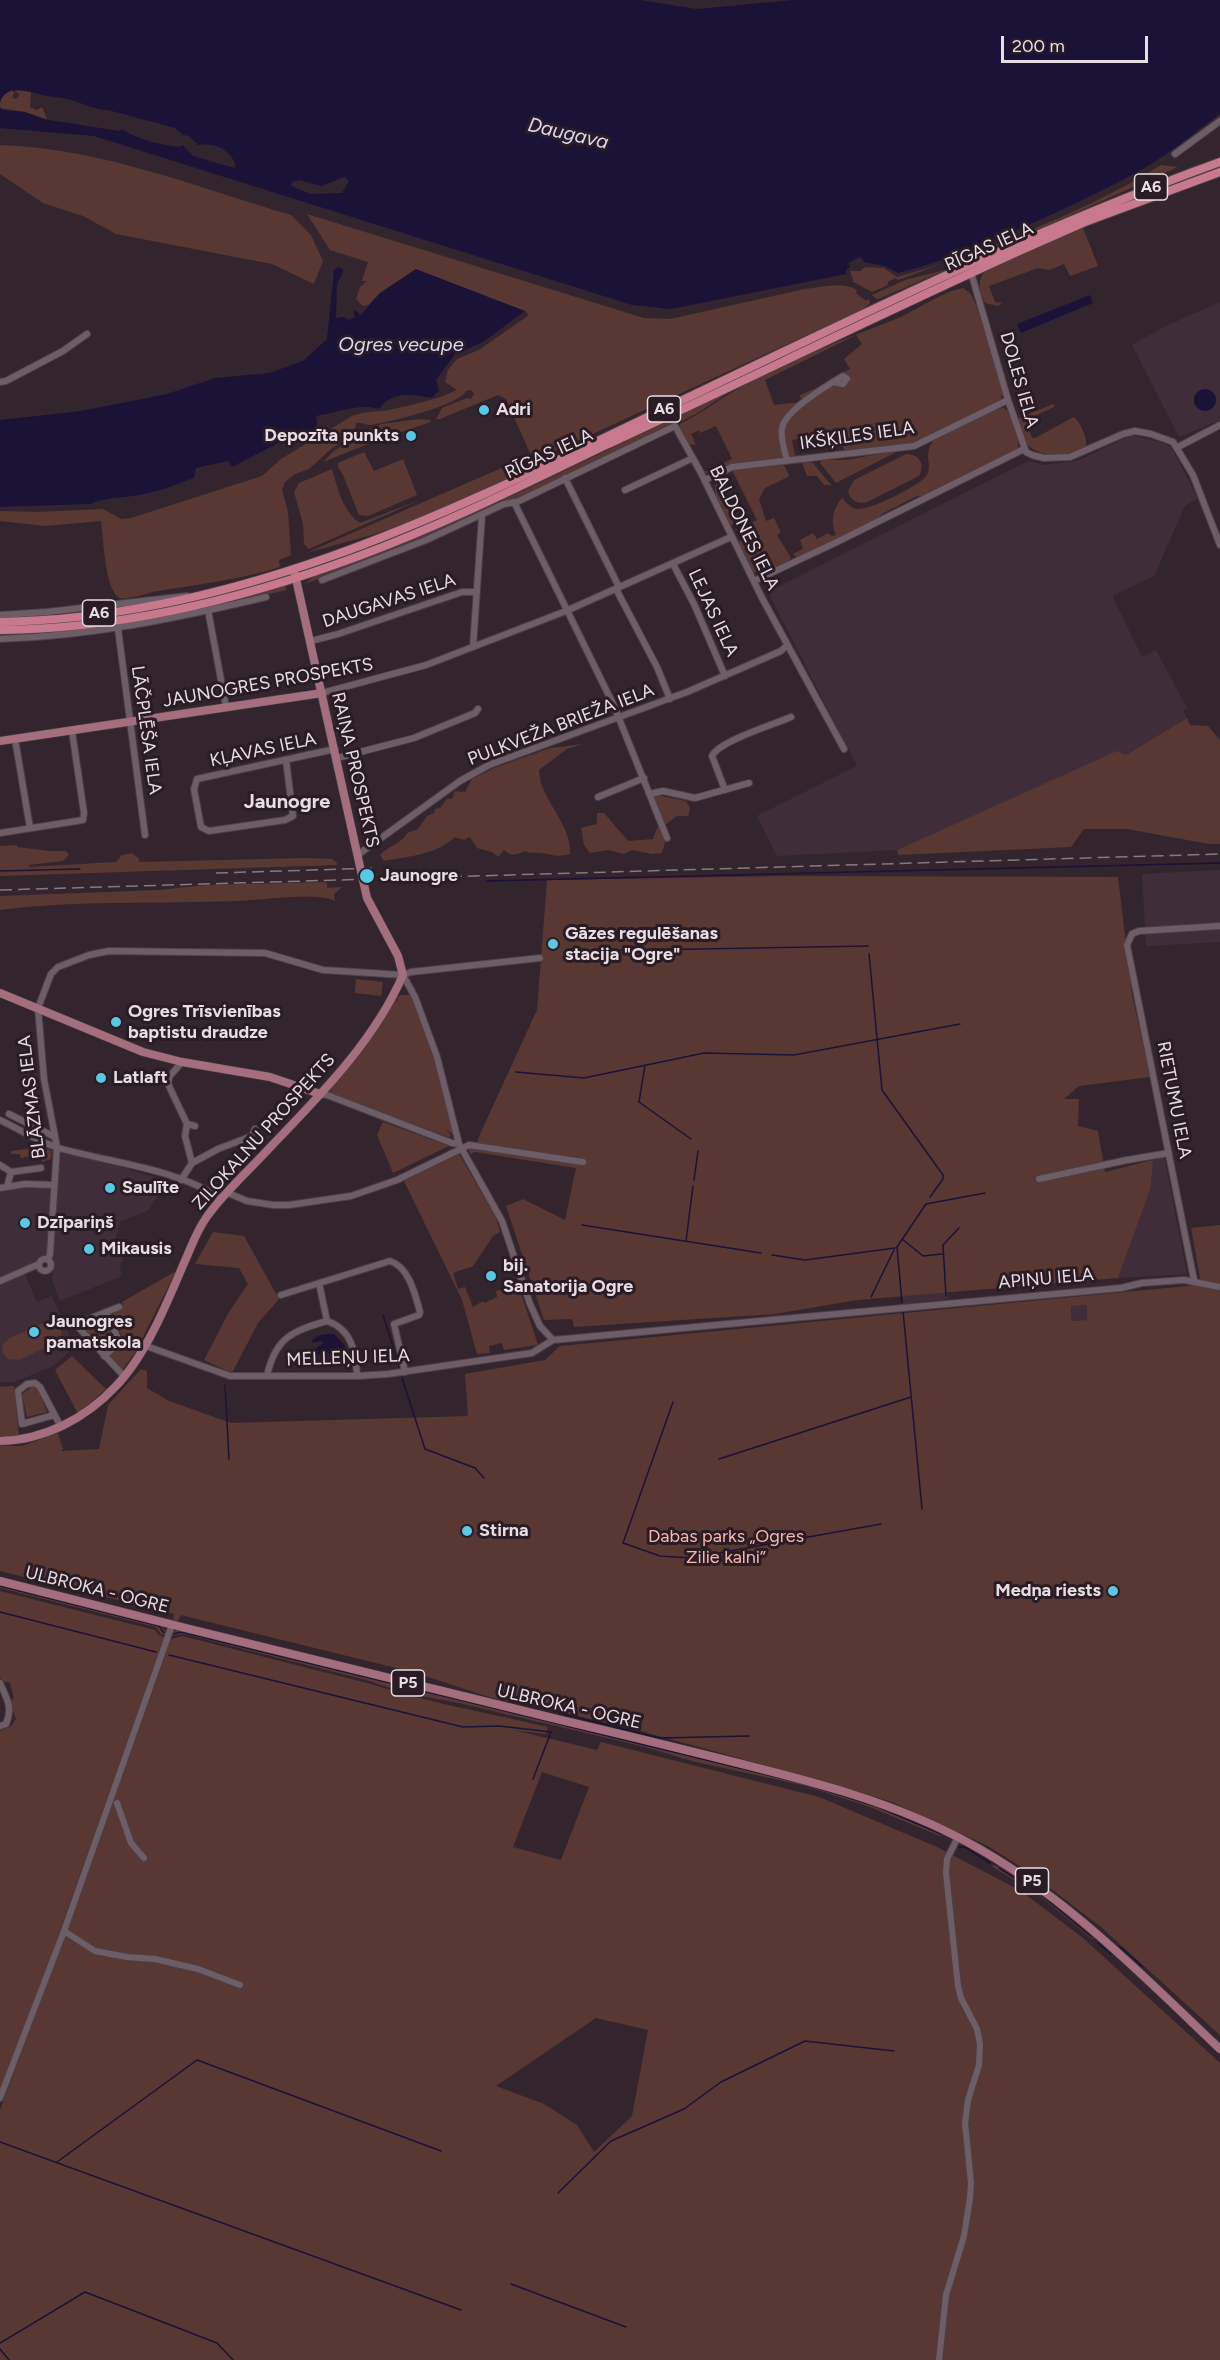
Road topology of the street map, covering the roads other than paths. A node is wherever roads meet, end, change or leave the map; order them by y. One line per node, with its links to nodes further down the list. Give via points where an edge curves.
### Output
1 (1220, 121): 2 (street)
2 (1176, 154)
3 (1220, 162): 5 (highway, A6)
4 (1220, 172): 5 (highway, A6)
5 (1084, 218): 6 (highway, RĪGAS IELA / A6)
6 (970, 268): 10 (street, DOLES IELA); 24 (highway, RĪGAS IELA / A6, via 462,514 361,556)
7 (87, 334): 8 (street, via 46,361)
8 (0, 382)
9 (833, 382): 15 (street, via 784,421)
10 (1008, 400): 13 (street, DOLES IELA); 15 (street, IKŠĶILES IELA, via 914,446)
11 (1220, 425): 12 (street)
12 (1178, 447): 13 (street, DOLES IELA, via 1135,431 1070,457 1039,457); 22 (street, via 1198,486)
13 (1024, 449): 26 (street)
14 (693, 458): 16 (street, BALDONES IELA, via 675,426); 17 (street, BALDONES IELA); 18 (street)
15 (787, 461): 17 (street, IKŠĶILES IELA, via 732,467)
16 (565, 478): 19 (street, RĪGAS IELA); 27 (street)
17 (705, 480): 21 (street, BALDONES IELA)
18 (625, 490)
19 (514, 502): 20 (street, RĪGAS IELA); 31 (street)
20 (482, 515): 25 (street, RĪGAS IELA); 28 (street)
21 (731, 537): 23 (street, JAUNOGRES PROSPEKTS); 26 (street, BALDONES IELA)
22 (1220, 545)
23 (673, 564): 27 (street, JAUNOGRES PROSPEKTS); 40 (street, LEJAS IELA)
24 (295, 574): 30 (highway, RĪGAS IELA / A6); 37 (main road, RAIŅA PROSPEKTS)
25 (322, 580)
26 (754, 581): 38 (street, BALDONES IELA)
27 (618, 588): 31 (street, JAUNOGRES PROSPEKTS); 42 (street)
28 (476, 592): 37 (street, DAUGAVAS IELA, via 462,592); 39 (street)
29 (266, 597): 30 (street, RĪGAS IELA)
30 (204, 601): 32 (street, via 179,596); 33 (highway, RĪGAS IELA / A6); 34 (street, RĪGAS IELA); 35 (highway, RĪGAS IELA / A6, via 84,624); 43 (street)
31 (566, 611): 39 (street, JAUNOGRES PROSPEKTS); 46 (street)
32 (0, 615)
33 (0, 622)
34 (118, 629): 36 (street, RĪGAS IELA); 47 (street, LĀČPLĒŠA IELA)
35 (0, 630)
36 (0, 639)
37 (310, 641): 41 (main road, RAIŅA PROSPEKTS)
38 (787, 645): 40 (street, PULKVEŽA BRIEŽA IELA); 52 (street, BALDONES IELA)
39 (473, 647): 41 (street, JAUNOGRES PROSPEKTS, via 405,672)
40 (726, 676): 42 (street, PULKVEŽA BRIEŽA IELA)
41 (322, 693): 43 (main road, JAUNOGRES PROSPEKTS); 51 (main road, RAIŅA PROSPEKTS)
42 (670, 699): 46 (street, PULKVEŽA BRIEŽA IELA)
43 (226, 707): 47 (main road, JAUNOGRES PROSPEKTS)
44 (478, 709): 53 (street, via 414,738)
45 (791, 717): 57 (street, via 714,752 712,756)
46 (619, 718): 55 (street); 64 (street, PULKVEŽA BRIEŽA IELA, via 478,770)
47 (130, 722): 48 (main road, JAUNOGRES PROSPEKTS); 62 (street, LĀČPLĒŠA IELA)
48 (72, 731): 49 (main road, JAUNOGRES PROSPEKTS); 60 (street, via 83,820)
49 (15, 739): 50 (main road, JAUNOGRES PROSPEKTS); 60 (street)
50 (0, 741)
51 (335, 749): 53 (main road, RAIŅA PROSPEKTS); 54 (street, KĻAVAS IELA)
52 (844, 749)
53 (337, 758): 64 (main road, RAIŅA PROSPEKTS)
54 (286, 760): 54 (street, KĻAVAS IELA, via 197,779 194,789 201,827 209,831 293,816)
55 (644, 778): 58 (street); 59 (street)
56 (749, 783): 57 (street)
57 (725, 790): 58 (street, via 695,798 663,791)
58 (650, 794): 63 (street)
59 (598, 797)
60 (30, 828): 61 (street)
61 (0, 833)
62 (145, 835)
63 (667, 838)
64 (359, 854): 67 (main road, RAIŅA PROSPEKTS, via 364,887 398,956)
65 (1220, 926): 80 (street, RIETUMU IELA, via 1139,931 1132,934 1127,945)
66 (540, 958): 67 (street)
67 (403, 975): 69 (street, via 323,970 266,953 109,951 58,967 51,974); 71 (main road, ZILOKALNU PROSPEKTS, via 369,1034); 78 (street, via 437,1057)
68 (0, 994): 69 (main road)
69 (38, 1008): 70 (main road, via 111,1041); 77 (street, BLĀZMAS IELA, via 44,1079)
70 (182, 1062): 71 (main road, via 263,1075); 74 (street, via 168,1084)
71 (320, 1094): 78 (street); 90 (main road, ZILOKALNU PROSPEKTS)
72 (9, 1114): 77 (street)
73 (0, 1120): 79 (street)
74 (186, 1124): 75 (street); 82 (street, via 184,1136)
75 (195, 1126)
76 (255, 1129): 82 (street, via 252,1136)
77 (55, 1137): 79 (street, BLĀZMAS IELA)
78 (460, 1146): 81 (street); 90 (street, via 410,1174 351,1196 289,1205); 101 (street, via 502,1221 540,1326)
79 (57, 1147): 87 (street); 88 (street, BLĀZMAS IELA)
80 (1169, 1153): 86 (street); 93 (street, RIETUMU IELA)
81 (583, 1162)
82 (192, 1163): 87 (street)
83 (0, 1165): 85 (street)
84 (41, 1168): 85 (street)
85 (11, 1172): 89 (street)
86 (1039, 1179)
87 (181, 1180): 90 (street)
88 (54, 1185): 89 (street); 91 (street, BLĀZMAS IELA)
89 (4, 1187)
90 (225, 1196): 103 (main road, ZILOKALNU PROSPEKTS, via 202,1224)
91 (49, 1257): 92 (street); 92 (street, BLĀZMAS IELA, via 50,1272 41,1270)
92 (39, 1264): 94 (street)
93 (1194, 1280): 96 (street); 101 (street, APIŅU IELA)
94 (0, 1281)
95 (319, 1283): 97 (street); 100 (street); 105 (street, via 390,1261 396,1263 411,1284 420,1312 394,1324)
96 (1220, 1287)
97 (281, 1295)
98 (119, 1306): 99 (street)
99 (106, 1312): 102 (street); 104 (street, via 84,1321 80,1329)
100 (327, 1321): 107 (street, via 305,1327 282,1341); 108 (street, via 341,1328 351,1341)
101 (553, 1340): 105 (street, MELLEŅU IELA, via 532,1353)
102 (120, 1343): 103 (street, MELLEŅU IELA); 104 (street)
103 (144, 1348): 106 (main road, ZILOKALNU PROSPEKTS); 107 (street, MELLEŅU IELA, via 226,1375)
104 (104, 1356): 106 (street)
105 (405, 1372): 108 (street, MELLEŅU IELA)
106 (125, 1376): 110 (main road, ZILOKALNU PROSPEKTS, via 96,1405)
107 (267, 1376): 108 (street, MELLEŅU IELA)
108 (357, 1376)
109 (54, 1415): 109 (street, via 22,1424 18,1391 34,1383); 110 (street)
110 (61, 1427): 111 (main road, ZILOKALNU PROSPEKTS)
111 (0, 1441)
112 (0, 1581): 113 (main road, ULBROKA - OGRE / P5)
113 (172, 1625): 117 (main road, ULBROKA - OGRE / P5, via 816,1783 879,1802); 119 (street)
114 (0, 1683): 115 (street, via 10,1715 6,1724)
115 (0, 1726)
116 (117, 1803): 118 (street, via 131,1843)
117 (958, 1837): 121 (main road, ULBROKA - OGRE / P5, via 1024,1876 1099,1935); 123 (street, via 947,1859 946,1873 958,1986 980,2044 965,2123 971,2183 968,2216 946,2295)
118 (144, 1858)
119 (64, 1931): 120 (street, via 95,1951 198,1969); 122 (street)
120 (240, 1985)
121 (1220, 2049)
122 (0, 2098)
123 (939, 2360)

